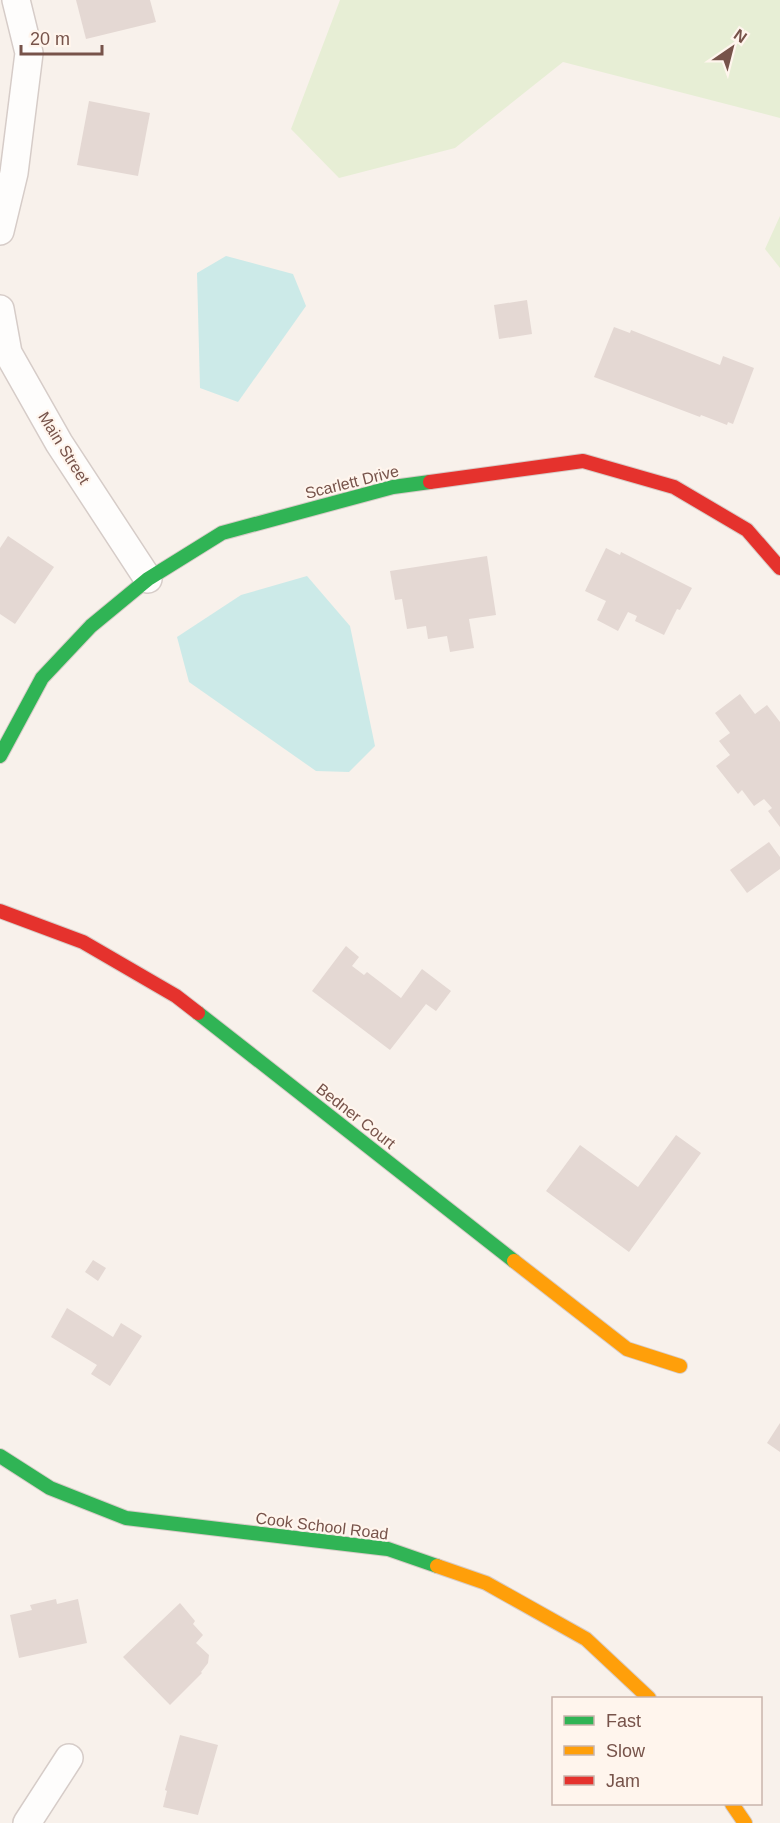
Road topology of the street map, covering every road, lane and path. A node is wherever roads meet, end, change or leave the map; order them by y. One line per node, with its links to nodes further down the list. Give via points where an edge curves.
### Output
1 (16, 0): 2 (street, via 29,54 14,173)
2 (0, 231)
3 (0, 309): 5 (street, Main Street, via 8,353 58,443)
4 (780, 568): 5 (street, Scarlett Drive, via 747,530 674,487 583,461 393,487 291,514 222,533)
5 (148, 579): 6 (street, Scarlett Drive, via 91,626 42,678)
6 (0, 756)
7 (0, 911): 8 (street, Bedner Court, via 83,942 176,996 627,1349)
8 (680, 1366)
9 (0, 1456): 10 (street, Cook School Road, via 50,1488 126,1518 388,1549 486,1583 586,1640)
10 (648, 1697)
11 (69, 1758): 13 (street)
12 (733, 1805): 14 (street)
13 (27, 1823)
14 (745, 1823)

